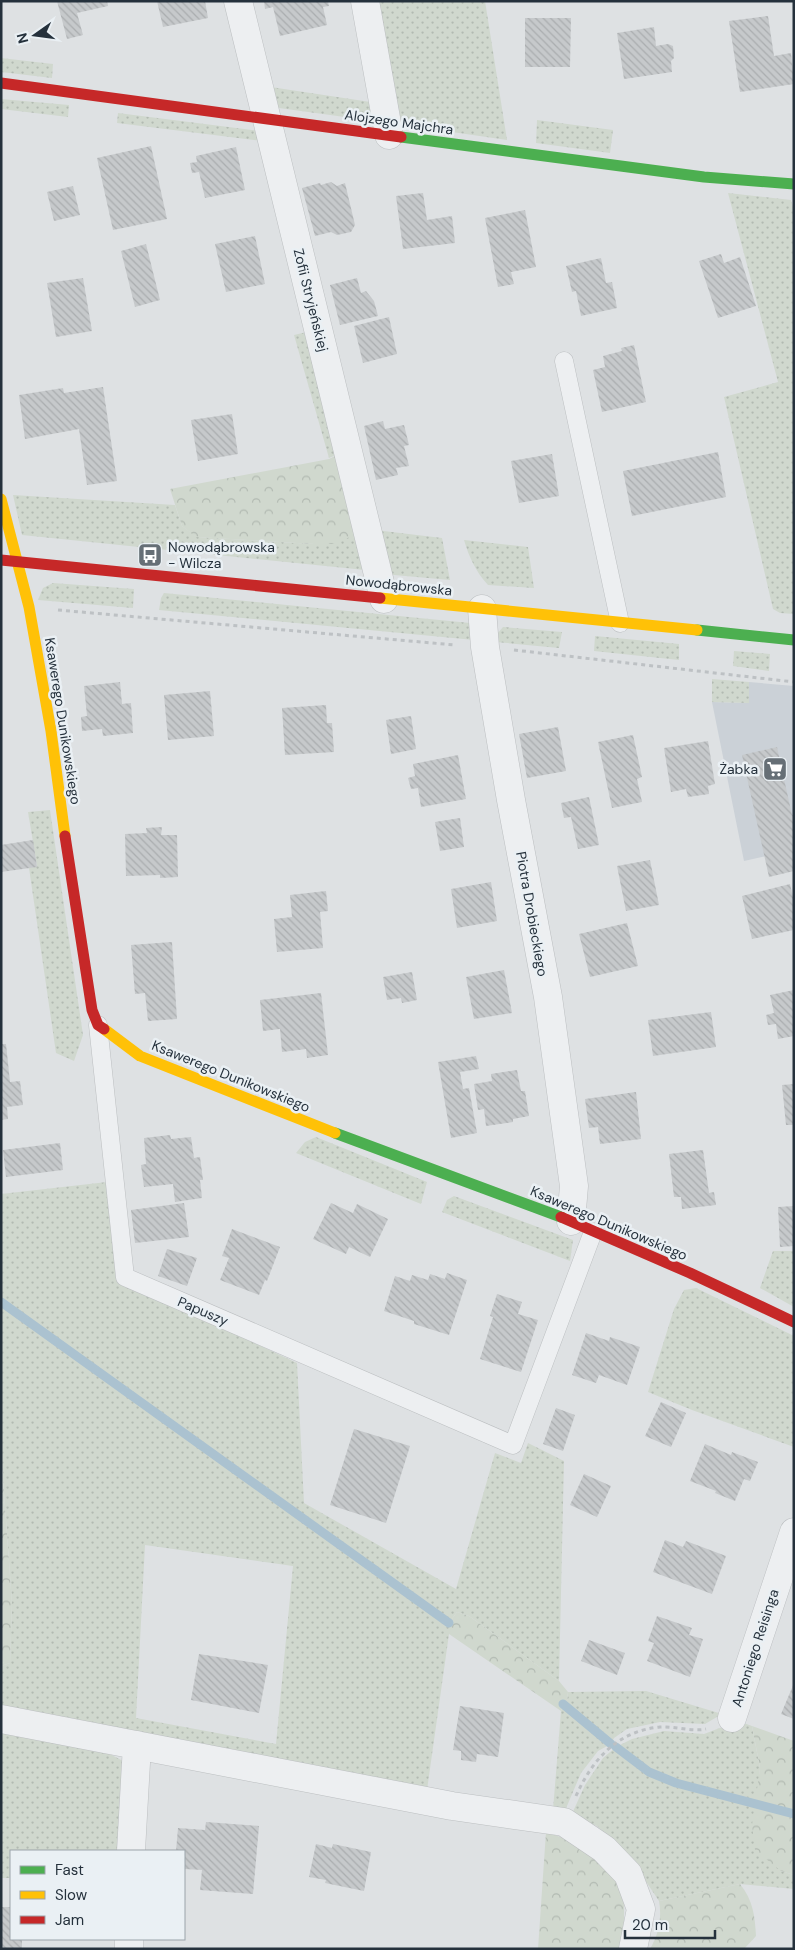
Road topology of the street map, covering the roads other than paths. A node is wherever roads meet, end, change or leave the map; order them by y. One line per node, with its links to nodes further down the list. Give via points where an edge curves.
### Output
1 (238, 1): 4 (street, Zofii Stryjeńskiej)
2 (365, 1): 5 (street)
3 (1, 83): 4 (street, Alojzego Majchra)
4 (266, 119): 5 (street, Alojzego Majchra); 11 (street, Zofii Stryjeńskiej)
5 (388, 136): 6 (street, Alojzego Majchra, via 704,177)
6 (794, 184)
7 (564, 361): 13 (lane)
8 (1, 498): 10 (street, Ksawerego Dunikowskiego)
9 (1, 560): 10 (street, Nowodąbrowska)
10 (18, 562): 11 (street, Nowodąbrowska); 15 (street, Ksawerego Dunikowskiego, via 51,731 66,846)
11 (384, 599): 12 (street, Nowodąbrowska)
12 (482, 609): 13 (street, Nowodąbrowska); 16 (street, Piotra Drobieckiego, via 485,647 548,997)
13 (620, 623): 14 (street, Nowodąbrowska)
14 (794, 640)
15 (98, 1026): 16 (street, Ksawerego Dunikowskiego, via 140,1056); 16 (lane, Papuszy, via 126,1277 513,1445)
16 (582, 1226): 17 (street, Ksawerego Dunikowskiego)
17 (794, 1322)
18 (794, 1532): 19 (street, Antoniego Reisinga)
19 (732, 1718)
20 (1, 1719): 21 (street)
21 (137, 1745): 22 (street); 23 (street, via 452,1806 564,1822 604,1849 628,1874 641,1909)
22 (131, 1850)
23 (633, 1949)

